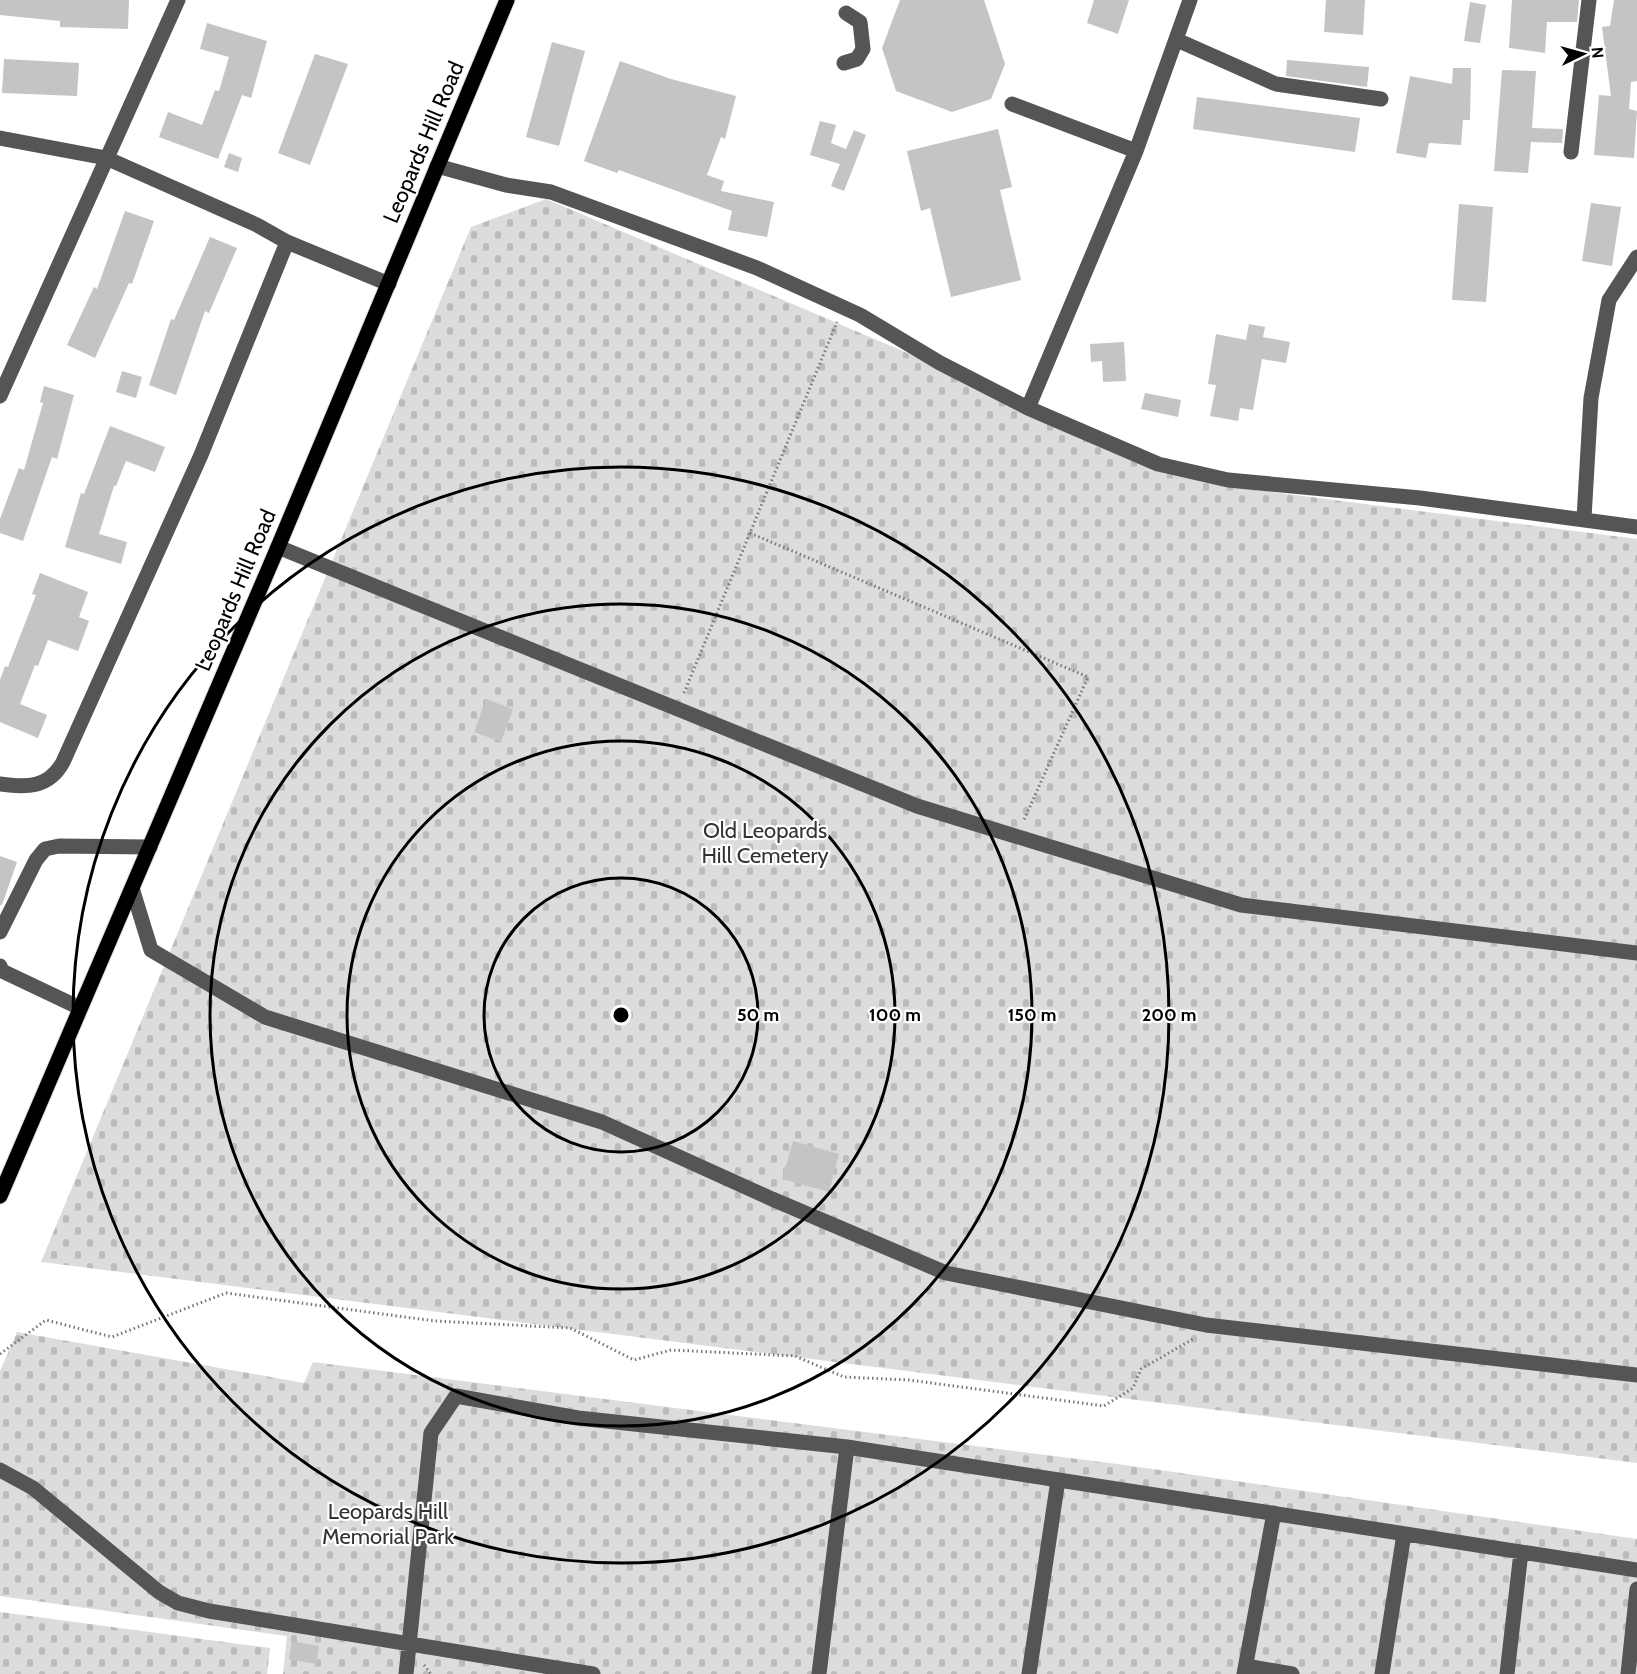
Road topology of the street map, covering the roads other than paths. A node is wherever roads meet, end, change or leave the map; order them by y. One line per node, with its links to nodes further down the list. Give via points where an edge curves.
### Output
1 (178, 0): 13 (street)
2 (507, 0): 14 (main road, Leopards Hill Road)
3 (1190, 0): 6 (street)
4 (1589, 0): 12 (street)
5 (846, 14): 7 (street, via 860,22 863,49 857,59)
6 (1177, 40): 8 (street, via 1276,84); 11 (street)
7 (844, 63)
8 (1381, 99)
9 (1012, 104): 11 (street)
10 (0, 138): 13 (street)
11 (1136, 151): 19 (street)
12 (1571, 152)
13 (106, 158): 15 (street, via 257,225); 18 (street)
14 (437, 166): 17 (main road, Leopards Hill Road); 19 (street, via 551,192 757,268 888,330 940,363)
15 (286, 242): 17 (street); 23 (street, via 201,455 60,767 46,782 24,788)
16 (1637, 257): 20 (street, via 1609,300 1591,398)
17 (389, 284): 22 (main road, Leopards Hill Road)
18 (0, 396)
19 (1028, 408): 20 (street, via 1158,464 1228,480)
20 (1584, 518): 21 (street)
21 (1637, 527)
22 (278, 547): 24 (main road, Leopards Hill Road); 27 (street, via 917,806 1241,905)
23 (0, 784)
24 (150, 847): 25 (main road, Leopards Hill Road); 26 (street, via 45,849)
25 (132, 888): 29 (main road, Leopards Hill Road); 31 (street, via 151,951 265,1017 602,1122 946,1273 1206,1325)
26 (0, 932)
27 (1637, 954)
28 (0, 966): 29 (street, via 2,971)
29 (80, 1008): 30 (main road, Leopards Hill Road)
30 (0, 1196)
31 (1637, 1375)
32 (848, 1446): 34 (street); 40 (street, via 578,1418 456,1396 431,1433); 44 (street)
33 (0, 1470): 40 (street, via 33,1488 151,1586 178,1603)
34 (1058, 1480): 35 (street); 45 (street)
35 (1274, 1513): 36 (street); 41 (street)
36 (1404, 1534): 37 (street); 47 (street)
37 (1521, 1552): 38 (street); 48 (street)
38 (1637, 1570)
39 (1637, 1589): 49 (street)
40 (409, 1645): 42 (street); 43 (street)
41 (1245, 1670): 46 (street)
42 (406, 1674)
43 (593, 1674)
44 (819, 1674)
45 (1029, 1674)
46 (1292, 1674)
47 (1382, 1674)
48 (1507, 1674)
49 (1628, 1674)

